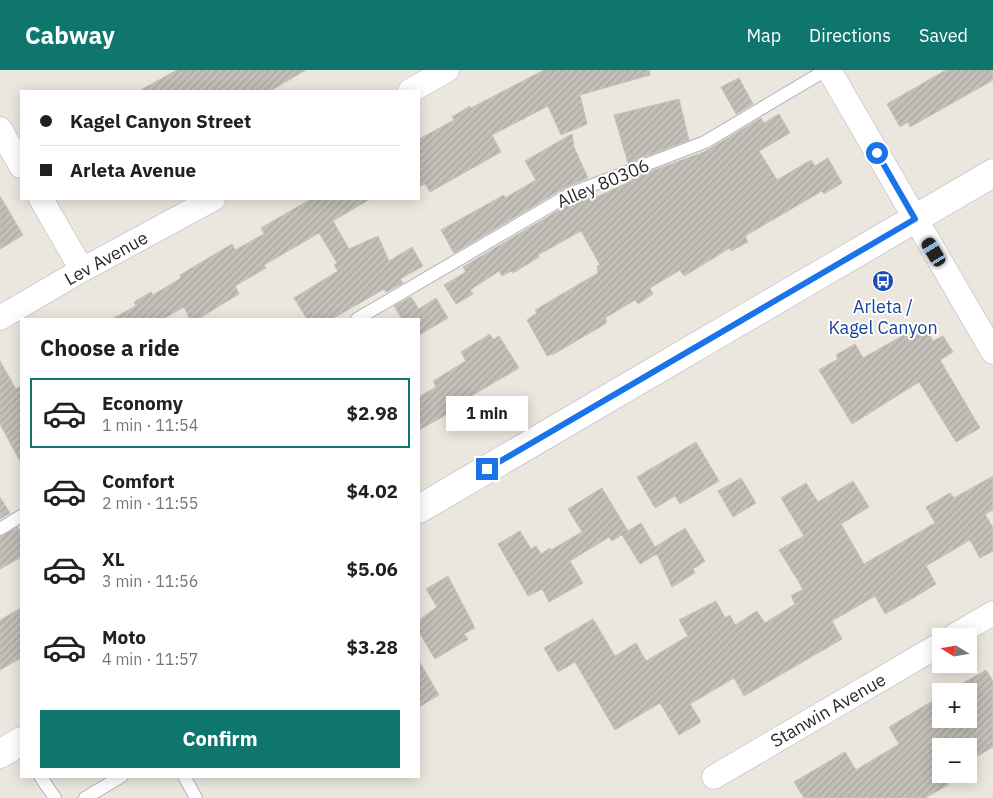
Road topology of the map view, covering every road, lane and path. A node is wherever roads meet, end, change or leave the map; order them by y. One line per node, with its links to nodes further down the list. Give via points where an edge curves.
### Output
1 (447, 70): 3 (street)
2 (827, 70): 9 (street); 12 (lane, Alley 80306, via 705,142 572,193)
3 (417, 82)
4 (0, 129): 5 (street)
5 (20, 164)
6 (993, 173): 9 (main road)
7 (41, 200): 10 (street)
8 (210, 200): 10 (street, Lev Avenue)
9 (915, 219): 13 (street); 14 (main road)
10 (82, 270): 11 (street, Lev Avenue)
11 (0, 318)
12 (359, 318)
13 (993, 352)
14 (420, 508)
15 (20, 517): 16 (lane)
16 (0, 529)
17 (993, 613): 18 (street)
18 (968, 628)
19 (932, 649): 20 (street, Stanwin Avenue)
20 (714, 777)
21 (41, 778): 24 (lane)
22 (119, 778): 25 (lane)
23 (187, 778): 26 (lane)
24 (55, 798)
25 (86, 798)
26 (196, 798)

